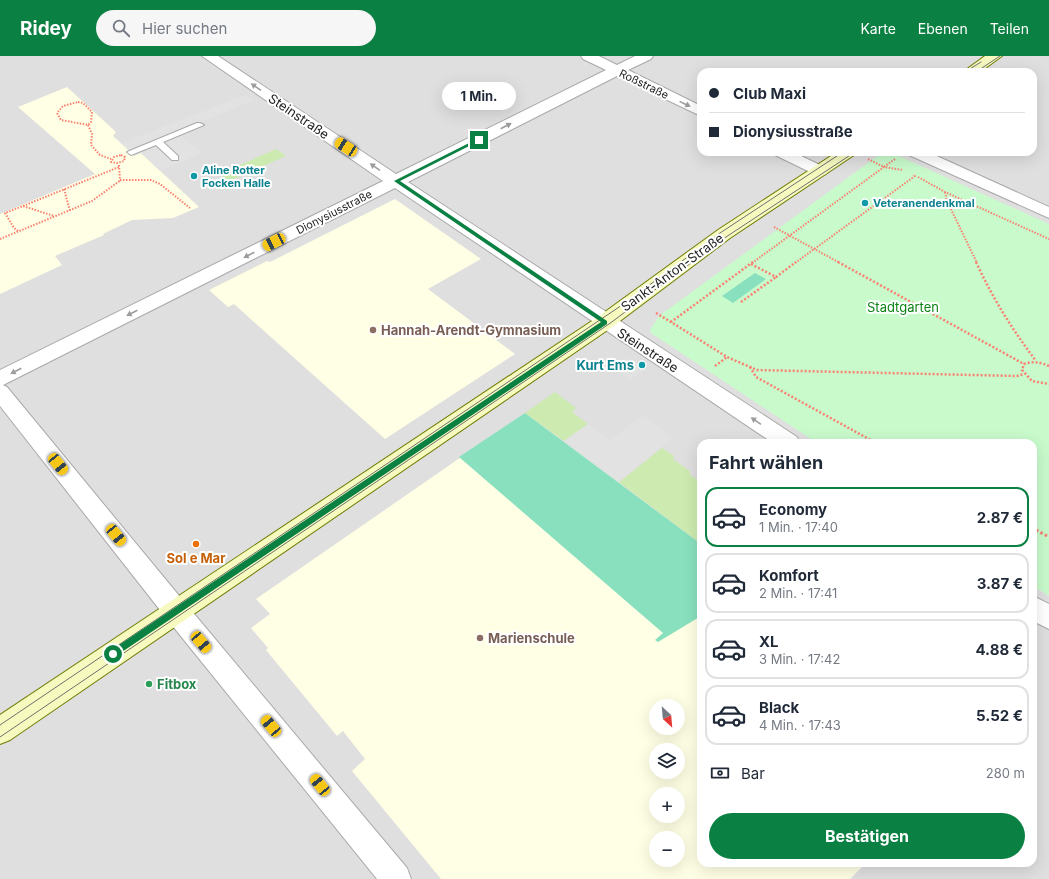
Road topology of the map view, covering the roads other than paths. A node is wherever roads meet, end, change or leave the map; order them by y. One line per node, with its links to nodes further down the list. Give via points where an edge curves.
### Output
1 (209, 56): 16 (street, Steinstraße, one-way to 1)
2 (588, 56): 6 (street, Roßstraße)
3 (646, 56): 6 (street, Dionysiusstraße)
4 (995, 56): 5 (street)
5 (976, 68)
6 (617, 71): 7 (street, Roßstraße, one-way to 7); 16 (street, Dionysiusstraße, one-way to 6)
7 (697, 110)
8 (200, 125): 9 (lane)
9 (158, 142): 10 (lane); 14 (lane)
10 (131, 152)
11 (790, 156): 15 (street)
12 (842, 156): 15 (street, Sankt-Anton-Straße)
13 (924, 156): 17 (street)
14 (175, 158)
15 (820, 171): 18 (street, Sankt-Anton-Straße, via 724,234)
16 (396, 181): 18 (street, Steinstraße); 19 (street, Dionysiusstraße, one-way to 19)
17 (1049, 213)
18 (605, 322): 21 (street, Steinstraße, one-way to 18); 23 (street, Sankt-Anton-Straße)
19 (0, 380)
20 (0, 392): 23 (street)
21 (783, 439)
22 (1037, 610): 24 (street)
23 (176, 611): 25 (street, Sankt-Anton-Straße); 26 (street)
24 (1049, 618)
25 (0, 731)
26 (396, 879)

